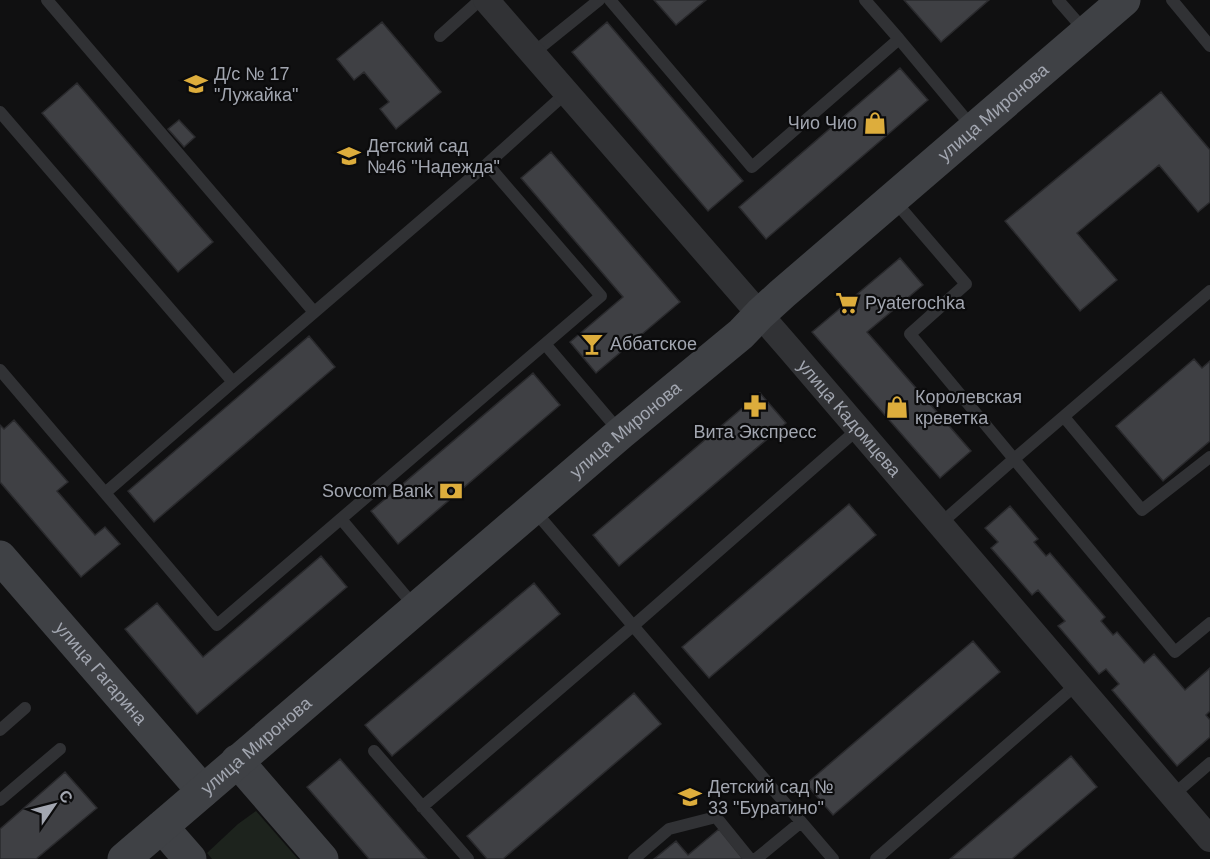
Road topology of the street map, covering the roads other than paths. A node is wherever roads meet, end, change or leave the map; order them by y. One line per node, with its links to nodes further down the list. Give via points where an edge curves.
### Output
1 (47, 0): 21 (lane)
2 (480, 0): 11 (lane)
3 (486, 0): 14 (street, улица Кадомцева)
4 (599, 0): 14 (lane)
5 (610, 0): 12 (lane, via 752,167)
6 (865, 0): 12 (lane)
7 (1058, 0): 10 (lane)
8 (1124, 0): 10 (main road, улица Миронова)
9 (1172, 0): 13 (lane)
10 (1086, 33): 17 (main road, улица Миронова)
11 (440, 36)
12 (899, 39): 17 (lane)
13 (1210, 46)
14 (532, 54): 15 (street, улица Кадомцева)
15 (566, 93): 18 (lane); 22 (street, улица Кадомцева)
16 (0, 112): 25 (lane)
17 (974, 129): 19 (main road, улица Миронова)
18 (487, 164): 21 (lane); 23 (lane, via 601,296)
19 (893, 199): 22 (main road, улица Миронова); 30 (lane, via 966,284 910,334)
20 (1210, 291): 26 (lane)
21 (314, 312): 25 (lane)
22 (759, 314): 27 (street, улица Кадомцева); 28 (main road, улица Миронова, via 741,334)
23 (545, 344): 28 (lane); 33 (lane)
24 (0, 370): 31 (lane)
25 (233, 382): 31 (lane)
26 (1064, 417): 29 (lane, via 1143,510); 30 (lane)
27 (858, 429): 34 (street, улица Кадомцева); 38 (lane)
28 (621, 433): 32 (main road, улица Миронова)
29 (1210, 457)
30 (1014, 459): 34 (lane); 37 (lane, via 1175,652)
31 (105, 493): 33 (lane, via 217,625)
32 (532, 508): 36 (main road, улица Миронова); 38 (lane)
33 (341, 519): 36 (lane)
34 (940, 524): 39 (street, улица Кадомцева)
35 (0, 557): 46 (main road, улица Гагарина)
36 (416, 608): 44 (main road, улица Миронова)
37 (1210, 623)
38 (633, 626): 49 (lane); 50 (lane)
39 (1077, 684): 47 (street, улица Кадомцева); 61 (lane)
40 (25, 708): 41 (lane)
41 (0, 730)
42 (60, 749): 48 (lane)
43 (374, 751): 49 (lane)
44 (237, 761): 46 (main road, улица Миронова); 55 (main road)
45 (1210, 763): 47 (lane)
46 (203, 791): 51 (main road, улица Миронова)
47 (1172, 796): 52 (street, улица Кадомцева)
48 (0, 800)
49 (423, 807): 56 (lane)
50 (801, 822): 59 (lane); 60 (lane)
51 (162, 826): 53 (main road, улица Миронова); 54 (main road)
52 (1210, 839)
53 (124, 859)
54 (190, 859)
55 (322, 859)
56 (468, 859)
57 (634, 859): 58 (lane, via 669,829 716,818)
58 (750, 859)
59 (756, 859)
60 (833, 859)
61 (876, 859)

